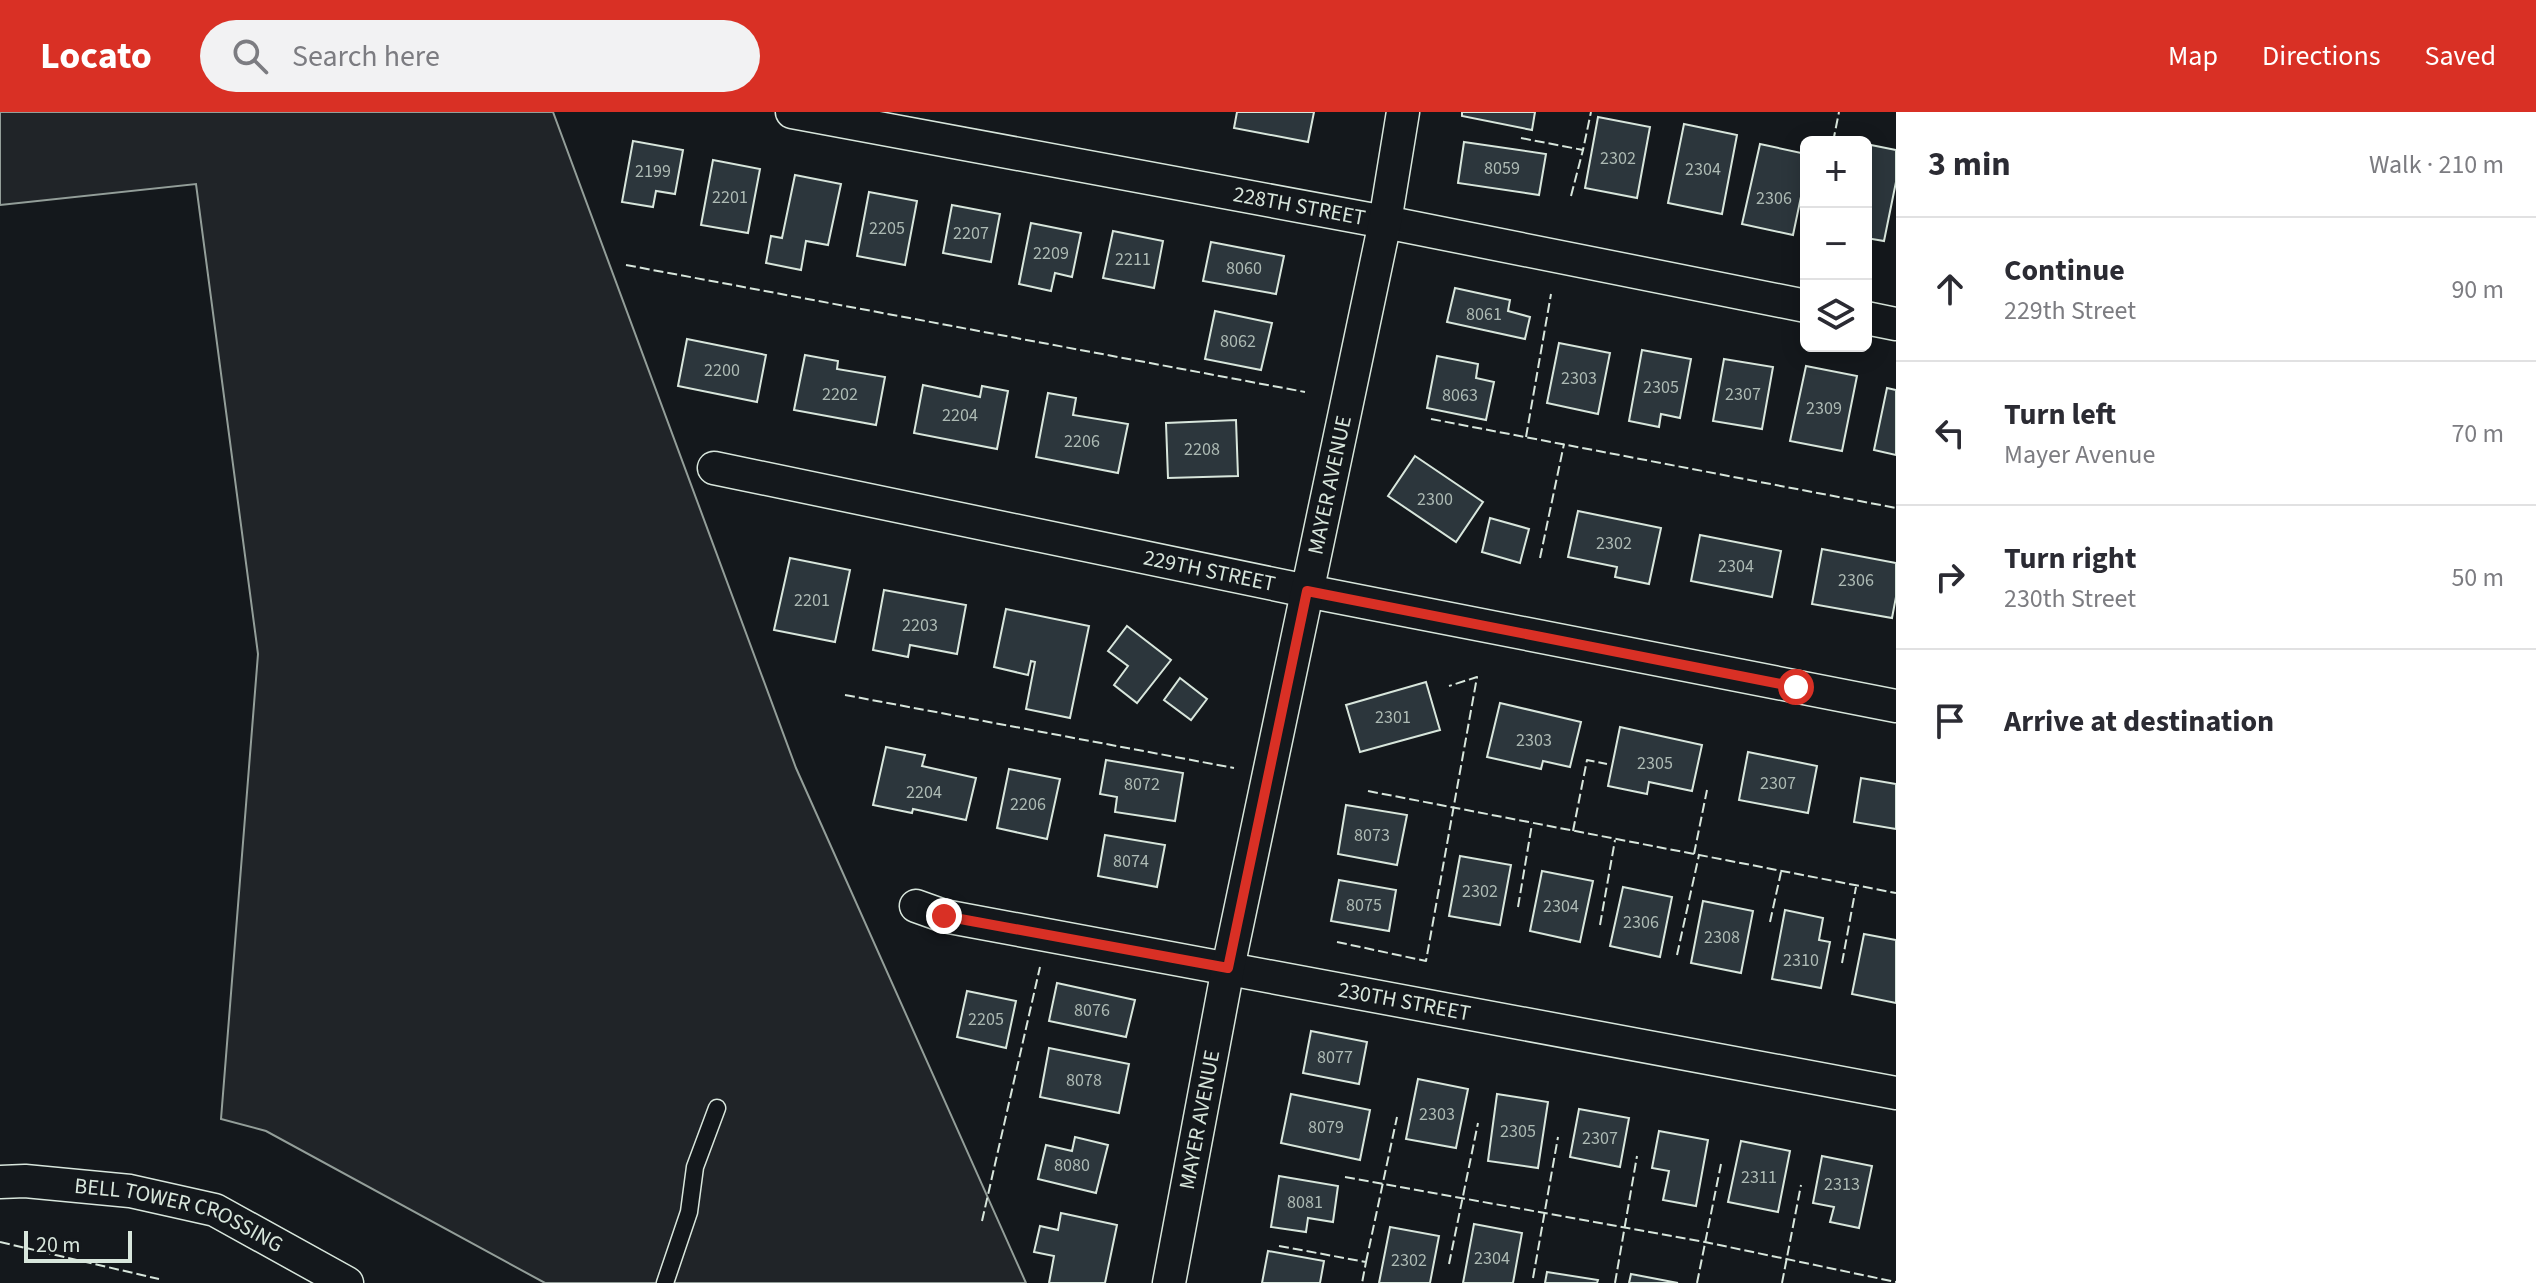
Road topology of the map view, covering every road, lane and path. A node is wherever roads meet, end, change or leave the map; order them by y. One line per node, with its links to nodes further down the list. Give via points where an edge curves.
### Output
1 (792, 112): 3 (street, 228TH STREET)
2 (1403, 112): 3 (street, MAYER AVENUE)
3 (1385, 222): 4 (street, 228TH STREET); 8 (street, MAYER AVENUE)
4 (1800, 305)
5 (1872, 319): 6 (street)
6 (1896, 324)
7 (714, 468): 8 (street, 229TH STREET)
8 (1307, 591): 9 (street, 229TH STREET); 11 (street, MAYER AVENUE)
9 (1896, 706)
10 (916, 906): 11 (street, 230TH STREET, via 944,916)
11 (1228, 968): 12 (street, 230TH STREET); 17 (street, MAYER AVENUE)
12 (1896, 1093)
13 (717, 1108): 16 (lane, via 695,1167 689,1212)
14 (0, 1182): 15 (street, BELL TOWER CROSSING, via 130,1191 215,1210)
15 (339, 1281)
16 (665, 1283)
17 (1169, 1283)

